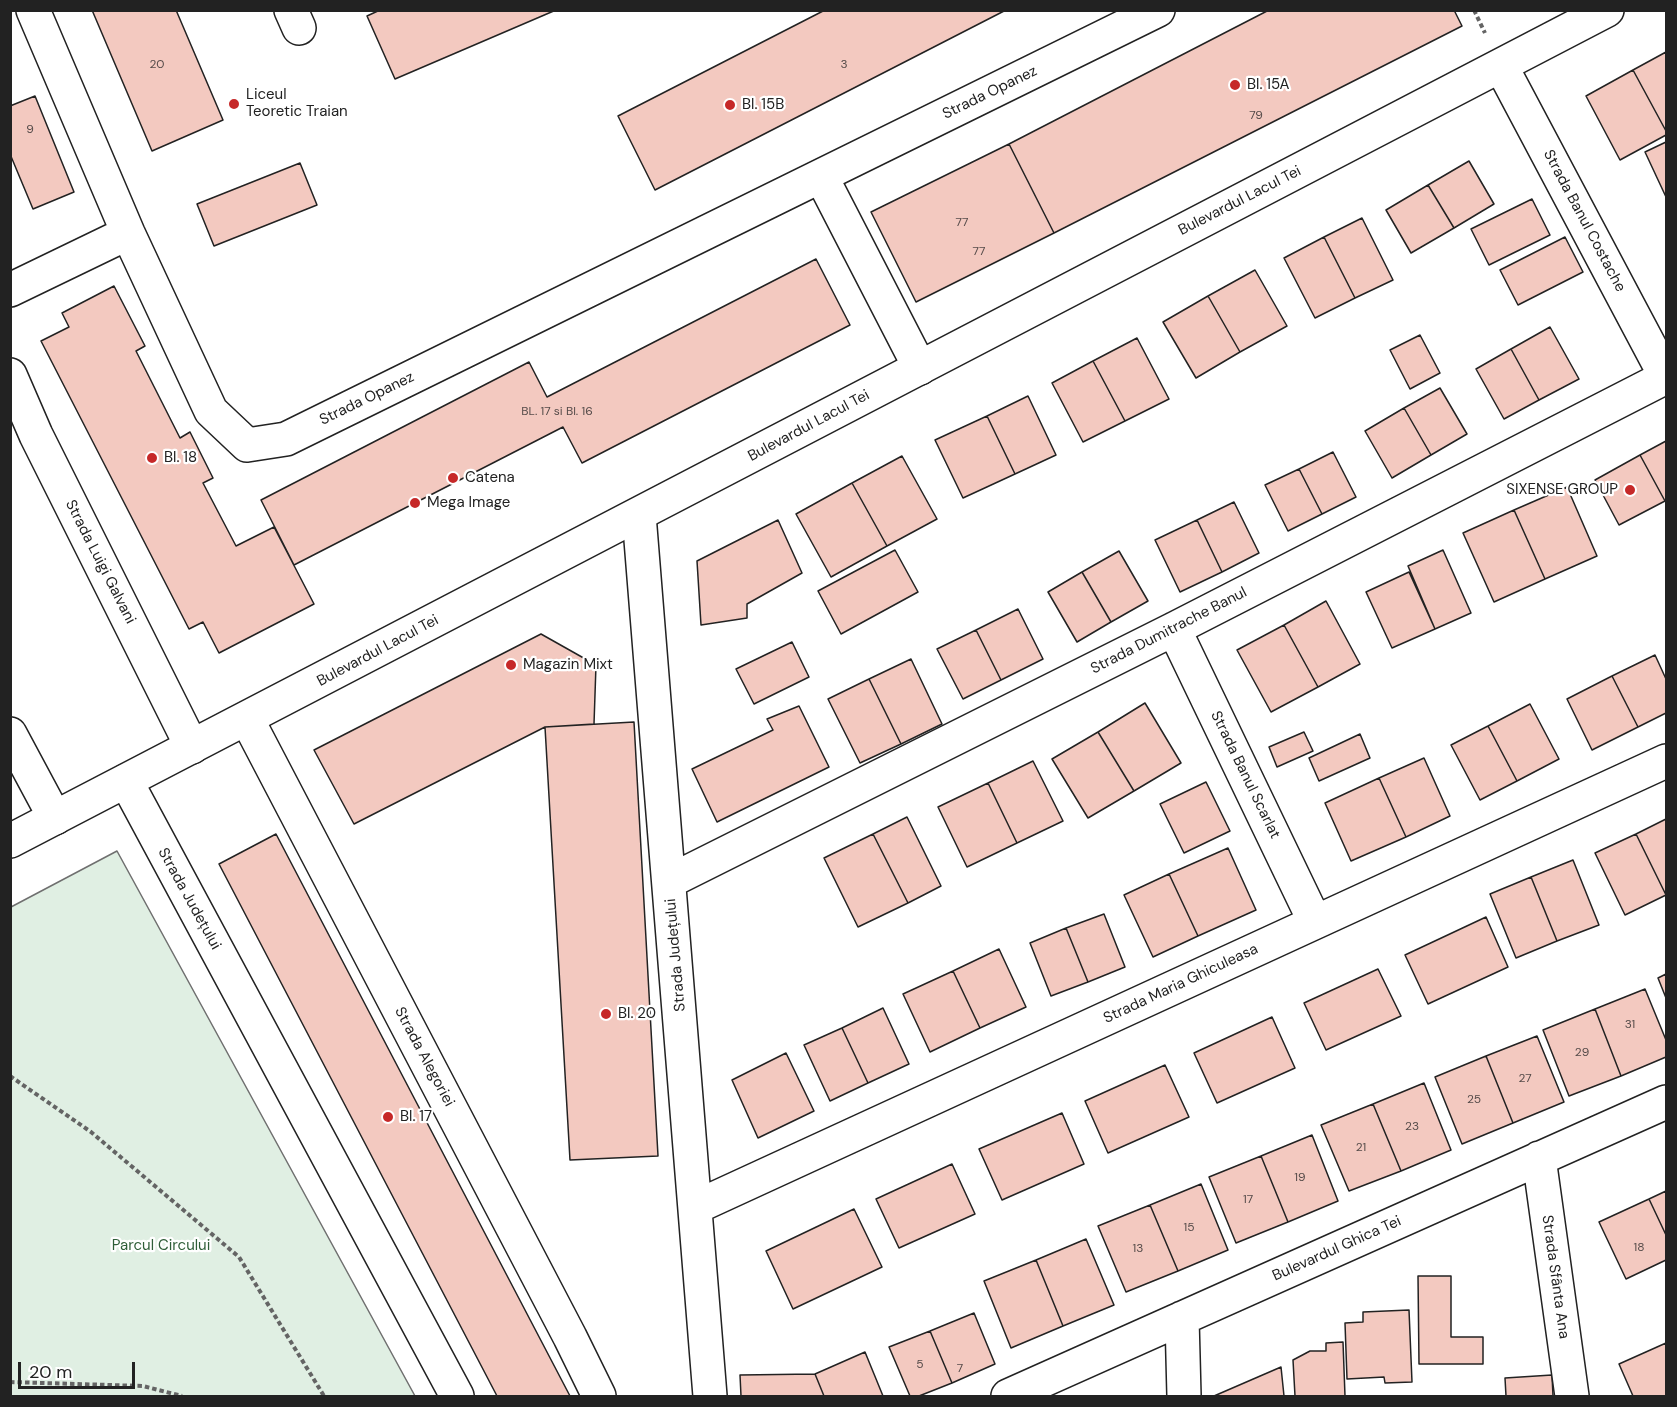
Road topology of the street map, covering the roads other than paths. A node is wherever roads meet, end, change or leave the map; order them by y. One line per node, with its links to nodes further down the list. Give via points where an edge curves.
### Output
1 (33, 10): 6 (street)
2 (1158, 10): 5 (street, Strada Opanez)
3 (1607, 10): 4 (street, Bulevardul Lacul Tei)
4 (1501, 66): 8 (street, Bulevardul Lacul Tei); 10 (street, Strada Banul Costache)
5 (821, 176): 6 (street, Strada Opanez, via 286,439 247,445 211,411); 8 (street)
6 (128, 233): 7 (street)
7 (10, 290)
8 (920, 368): 11 (street, Bulevardul Lacul Tei)
9 (10, 375): 15 (street, Strada Luigi Galvani, via 36,435)
10 (1666, 377): 12 (street, Strada Dumitrache Banul)
11 (639, 515): 13 (street, Bulevardul Lacul Tei); 20 (street, Strada Județului)
12 (1174, 629): 20 (street, Strada Dumitrache Banul); 21 (street, Strada Banul Scarlat)
13 (247, 719): 15 (street, Bulevardul Lacul Tei); 27 (street, Strada Alegoriei)
14 (10, 734): 18 (street)
15 (192, 747): 17 (street, Bulevardul Lacul Tei)
16 (1666, 761): 21 (street, Strada Maria Ghiculeasa)
17 (126, 782): 18 (street, Bulevardul Lacul Tei); 26 (street, Strada Județului)
18 (55, 818): 19 (street, Bulevardul Lacul Tei)
19 (10, 842)
20 (670, 881): 24 (street, Strada Județului)
21 (1315, 922): 24 (street, Strada Maria Ghiculeasa)
22 (1666, 1102): 23 (street, Bulevardul Ghica Tei)
23 (1539, 1158): 25 (street, Bulevardul Ghica Tei); 31 (street, Strada Sfânta Ana)
24 (696, 1207): 28 (street, Strada Județului)
25 (1182, 1318): 29 (street, Bulevardul Ghica Tei); 30 (street)
26 (456, 1396)
27 (599, 1396)
28 (710, 1396)
29 (1008, 1396)
30 (1184, 1396)
31 (1572, 1396)

